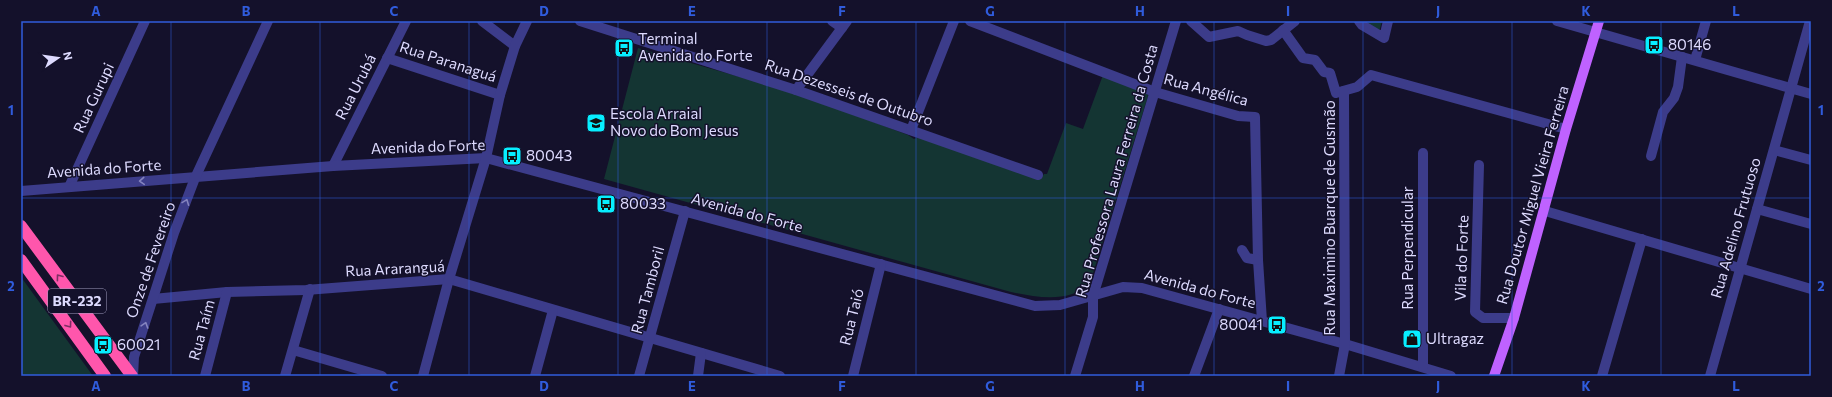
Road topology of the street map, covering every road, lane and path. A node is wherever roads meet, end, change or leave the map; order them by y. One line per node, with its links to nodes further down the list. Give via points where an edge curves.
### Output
1 (145, 21): 43 (street, Rua Gurupi)
2 (268, 21): 42 (street, Onze de Fevereiro)
3 (406, 21): 24 (street, Rua Urubá)
4 (482, 21): 22 (street)
5 (527, 21): 22 (street)
6 (580, 21): 27 (street, Rua Dezesseis de Outubro)
7 (832, 21): 19 (street)
8 (954, 21): 33 (street)
9 (970, 21): 28 (street, Rua Angélica)
10 (1176, 21): 28 (street, Rua Professora Laura Ferreira da Costa)
11 (1191, 21): 20 (street, via 1205,35 1211,37 1238,31 1266,41)
12 (1295, 21): 20 (street)
13 (1359, 21): 14 (street, via 1384,38)
14 (1388, 21)
15 (1557, 21): 21 (street)
16 (1599, 21): 21 (main road, Rua Doutor Miguel Vieira Ferreira)
17 (1706, 21): 25 (street)
18 (1810, 21): 26 (street, Rua Adelino Frutuoso)
19 (845, 25): 27 (street)
20 (1283, 30): 29 (street, Rua Maximino Buarque de Gusmão, via 1304,58 1316,60 1324,72 1330,73)
21 (1596, 32): 23 (street); 32 (main road, Rua Doutor Miguel Vieira Ferreira)
22 (515, 46): 31 (street)
23 (1682, 57): 25 (street); 36 (street, via 1674,98 1663,112)
24 (387, 58): 31 (street, Rua Paranaguá); 40 (street, Rua Urubá)
25 (1695, 60): 26 (street)
26 (1790, 88): 30 (street); 34 (street, Rua Adelino Frutuoso)
27 (796, 90): 33 (street, Rua Dezesseis de Outubro)
28 (1155, 92): 53 (street, Rua Angélica, via 1238,116 1255,117); 60 (street, Rua Professora Laura Ferreira da Costa)
29 (1340, 92): 32 (street, via 1362,84 1371,75); 67 (street, Rua Maximino Buarque de Gusmão)
30 (1811, 94)
31 (500, 95): 37 (street)
32 (1566, 129): 47 (main road, Rua Doutor Miguel Vieira Ferreira)
33 (911, 130): 41 (street, Rua Dezesseis de Outubro)
34 (1774, 150): 38 (street); 45 (street, Rua Adelino Frutuoso)
35 (1423, 153): 70 (street, Rua Perpendicular)
36 (1651, 156)
37 (486, 158): 40 (street, Avenida do Forte); 46 (street, Avenida do Forte); 56 (street)
38 (1811, 160)
39 (1479, 164): 64 (street, Vila do Forte, via 1475,312 1483,318)
40 (333, 166): 42 (street, Avenida do Forte)
41 (1038, 175)
42 (195, 178): 43 (street, Avenida do Forte, one-way to 43); 61 (street, Onze de Fevereiro, one-way to 42)
43 (69, 187): 44 (street, Avenida do Forte)
44 (21, 191)
45 (1757, 210): 48 (street); 55 (street, Rua Adelino Frutuoso)
46 (685, 211): 54 (street, Avenida do Forte); 66 (street, Rua Tamboril)
47 (1544, 211): 50 (street); 64 (main road, Rua Doutor Miguel Vieira Ferreira)
48 (1811, 224)
49 (21, 226): 72 (highway, BR-232, one-way to 49)
50 (1642, 239): 55 (street); 87 (street)
51 (1242, 250): 53 (street, via 1247,258)
52 (21, 260): 71 (highway, BR-232, one-way to 71)
53 (1258, 260): 65 (street)
54 (881, 264): 60 (street, Avenida do Forte, via 1035,306 1060,305); 81 (street, Rua Taió)
55 (1740, 267): 58 (street); 88 (street, Rua Adelino Frutuoso)
56 (449, 279): 57 (street, Rua Araranguá); 63 (street, Rua Araranguá); 76 (street)
57 (310, 289): 59 (street, Rua Araranguá); 68 (street)
58 (1811, 289)
59 (227, 292): 61 (street, Rua Araranguá); 73 (street, Rua Taím)
60 (1093, 296): 62 (street, Avenida do Forte, via 1124,287 1142,288); 82 (street, Rua Professora Laura Ferreira da Costa, via 1093,317)
61 (153, 299): 72 (street, Onze de Fevereiro, one-way to 61, via 134,357)
62 (1219, 309): 65 (street, Avenida do Forte); 83 (street)
63 (553, 310): 66 (street, Rua Araranguá); 77 (street)
64 (1514, 318): 86 (main road, Rua Doutor Miguel Vieira Ferreira)
65 (1262, 321): 67 (street, Avenida do Forte)
66 (650, 338): 69 (street, Rua Araranguá); 78 (street, Rua Tamboril)
67 (1345, 344): 70 (street, Avenida do Forte); 84 (street, Rua Maximino Buarque de Gusmão)
68 (293, 350): 74 (street); 75 (street)
69 (701, 352): 79 (street); 80 (street, Rua Araranguá)
70 (1422, 367): 85 (street, Avenida do Forte)
71 (105, 376)
72 (133, 376)
73 (205, 376)
74 (285, 376)
75 (382, 376)
76 (423, 376)
77 (535, 376)
78 (639, 376)
79 (698, 376)
80 (780, 376)
81 (853, 376)
82 (1075, 376)
83 (1194, 376)
84 (1339, 376)
85 (1451, 376)
86 (1494, 376)
87 (1602, 376)
88 (1710, 376)

